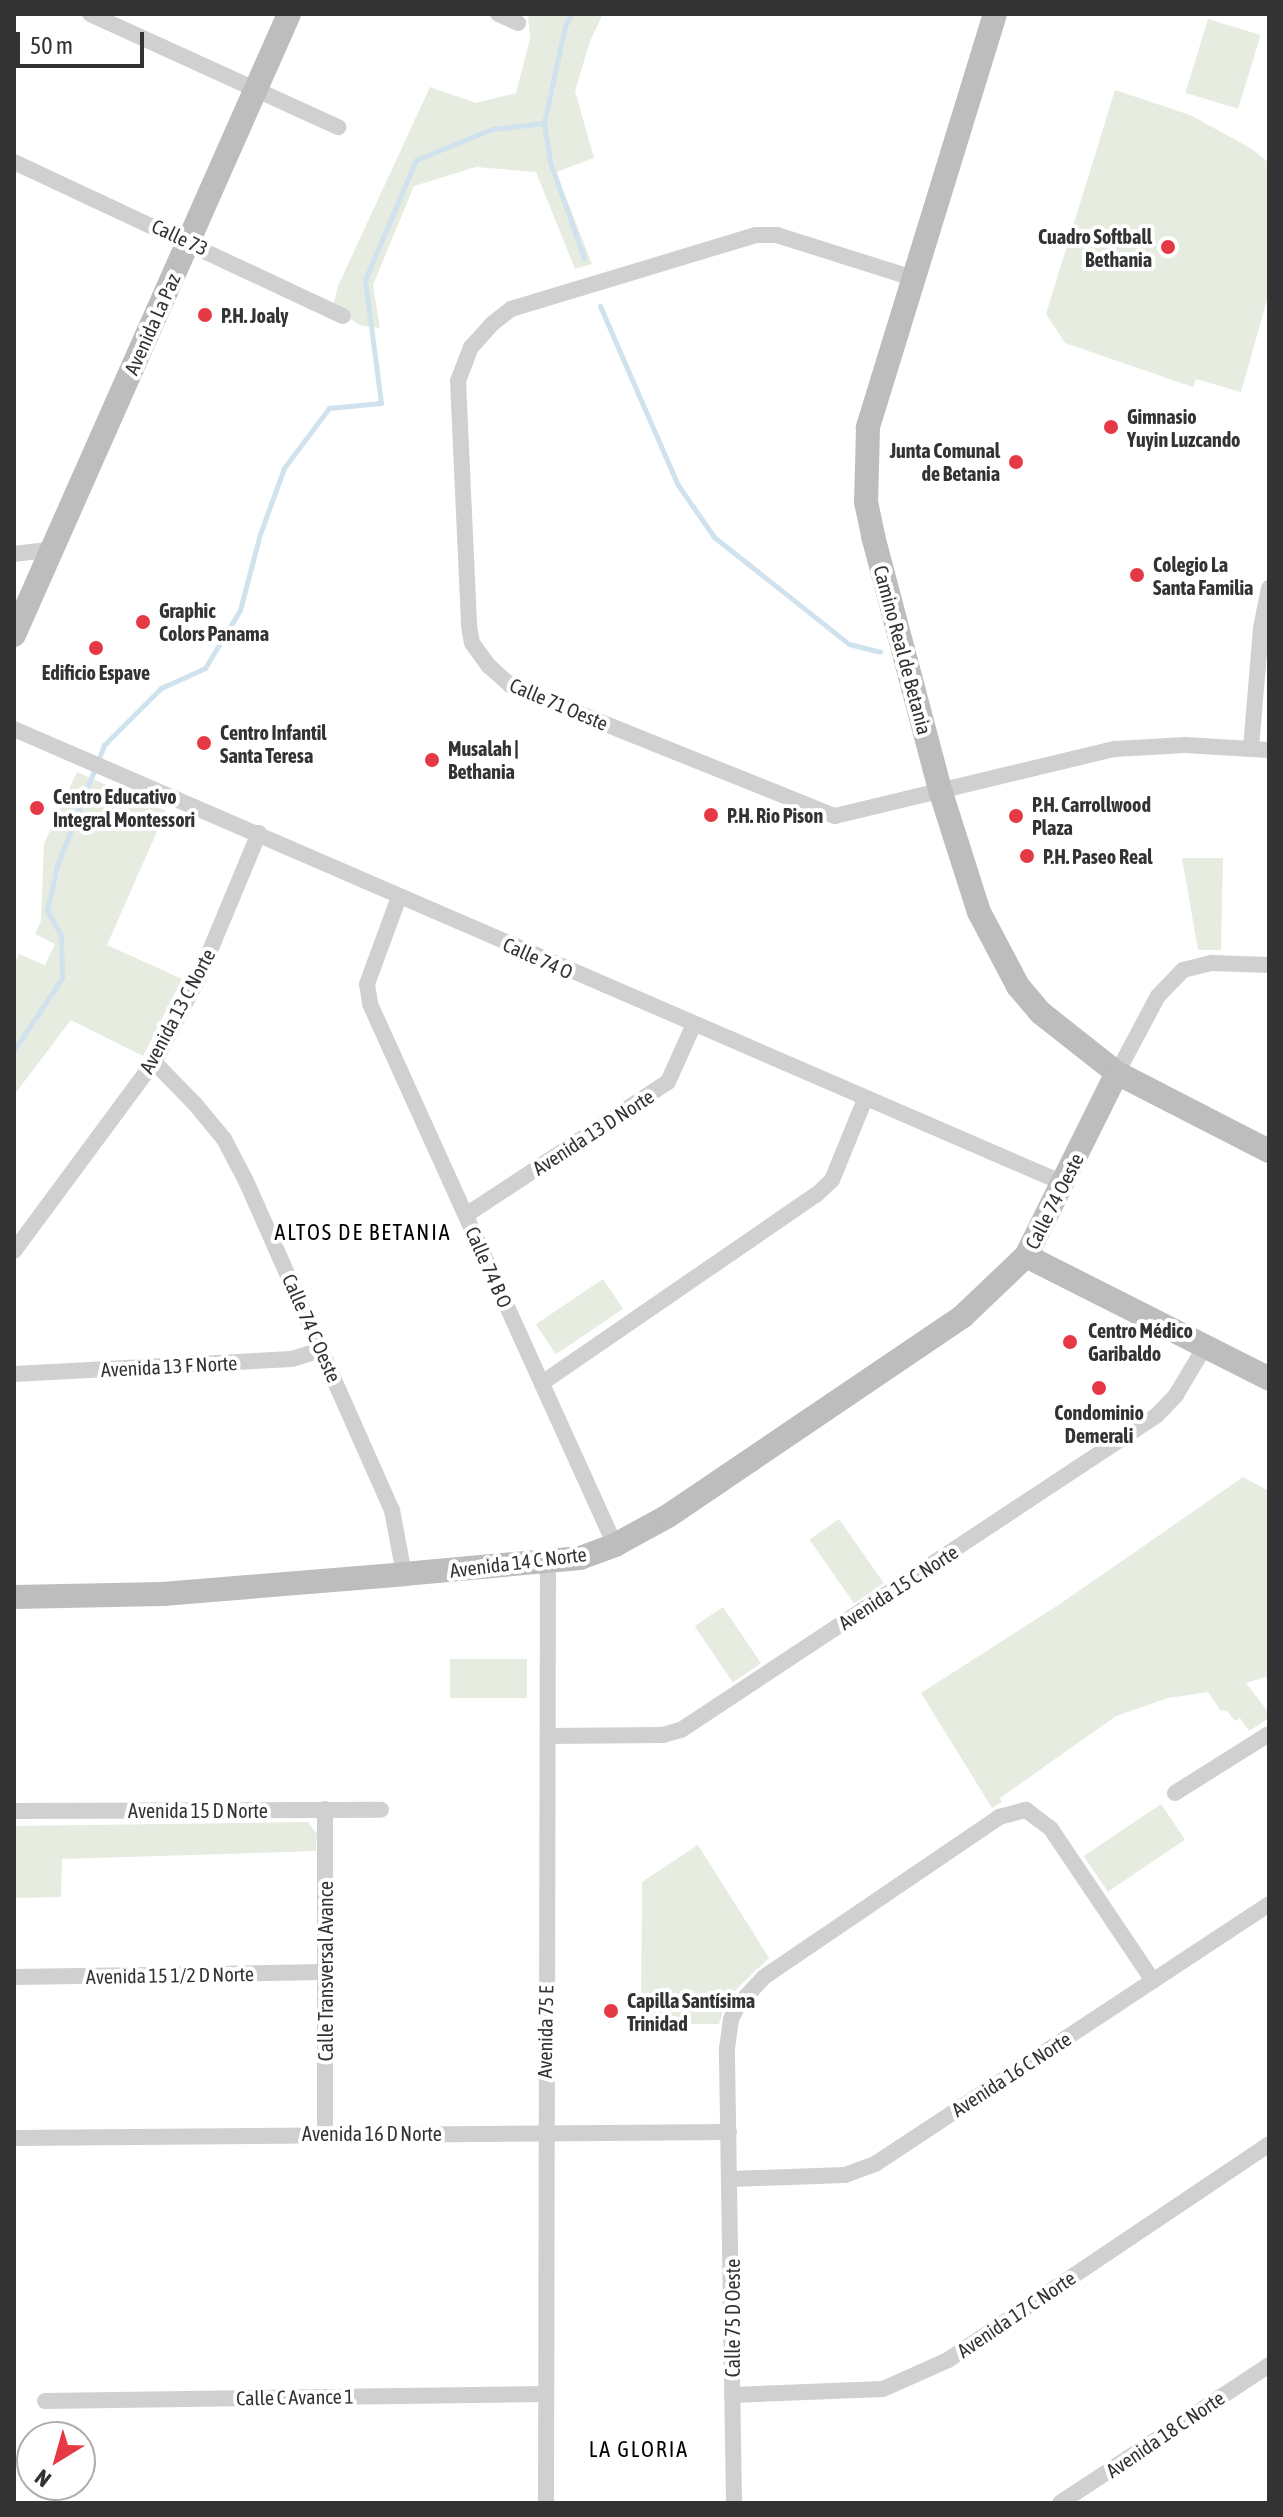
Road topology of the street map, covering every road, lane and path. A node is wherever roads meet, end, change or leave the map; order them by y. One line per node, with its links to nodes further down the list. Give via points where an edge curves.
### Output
1 (90, 14): 6 (street)
2 (289, 14): 6 (street, Avenida La Paz)
3 (498, 14): 5 (street)
4 (995, 14): 10 (street, Camino Real de Betania)
5 (518, 23)
6 (256, 89): 7 (street); 9 (street, Avenida La Paz)
7 (338, 127)
8 (14, 162): 9 (street, Calle 73)
9 (189, 240): 11 (street, Calle 73); 12 (street, Avenida La Paz)
10 (913, 278): 19 (street, Camino Real de Betania, via 868,428 866,502); 19 (street, Calle 71 Oeste, via 777,235 756,235 511,309 471,347 458,381 469,626 472,643 511,686 835,816)
11 (343, 316)
12 (52, 549): 13 (street); 15 (street, Avenida La Paz)
13 (14, 554)
14 (1269, 588): 17 (street)
15 (14, 635)
16 (14, 729): 20 (street, Calle 74 O)
17 (1251, 748): 18 (street, Calle 71 Oeste); 19 (street, Calle 71 Oeste, via 1115,749)
18 (1269, 750)
19 (941, 793): 25 (street, Camino Real de Betania, via 979,912 1018,986 1041,1013)
20 (259, 833): 21 (street, Calle 74 O); 24 (street, Avenida 13 C Norte, via 199,977)
21 (399, 897): 23 (street, Calle 74 O); 29 (street, Calle 74 B O, via 367,984 370,1004)
22 (1269, 965): 25 (street, via 1212,963 1183,970 1158,996)
23 (693, 1026): 26 (street, Calle 74 O); 29 (street, Avenida 13 D Norte, via 668,1082)
24 (154, 1062): 30 (street, Avenida 13 C Norte); 33 (street, Calle 74 C Oeste, via 224,1139)
25 (1117, 1073): 27 (street, Camino Real de Betania); 28 (street, Calle 74 Oeste)
26 (865, 1099): 28 (street, Calle 74 O); 36 (street, via 832,1180 816,1195)
27 (1269, 1151)
28 (1063, 1183): 31 (street, Calle 74 Oeste)
29 (466, 1215): 36 (street, Calle 74 B O)
30 (14, 1251)
31 (1026, 1256): 32 (street, Calle 74 Oeste); 37 (street, Avenida 14 C Norte, via 963,1316 925,1343 668,1516)
32 (1204, 1348): 35 (street, Calle 74 Oeste); 41 (street, Avenida 15 C Norte, via 1176,1395 1156,1416 681,1730 663,1735)
33 (322, 1350): 34 (street, Avenida 13 F Norte, via 292,1359); 39 (street, Calle 74 C Oeste, via 392,1510)
34 (14, 1374)
35 (1269, 1379)
36 (542, 1383): 37 (street, Calle 74 B O)
37 (615, 1545): 38 (street, Avenida 14 C Norte, via 580,1558)
38 (548, 1561): 39 (street, Avenida 14 C Norte); 41 (street, Avenida 75 E)
39 (404, 1574): 40 (street, Avenida 14 C Norte, via 163,1594)
40 (14, 1597)
41 (548, 1736): 51 (street, Avenida 75 E)
42 (1269, 1738): 43 (street)
43 (1175, 1793)
44 (325, 1809): 45 (street, Avenida 15 D Norte); 46 (street, Avenida 15 D Norte); 48 (street, Calle Transversal Avance)
45 (381, 1810)
46 (14, 1811)
47 (1269, 1904): 50 (street, Avenida 16 C Norte)
48 (326, 1972): 49 (street, Avenida 15 1/2 D Norte); 53 (street, Calle Transversal Avance)
49 (14, 1977)
50 (1153, 1981): 52 (street, Calle 75 D Oeste, via 1051,1829 1026,1810 1012,1812 750,1991 728,2032); 56 (street, Avenida 16 C Norte, via 875,2164 845,2175)
51 (544, 2132): 52 (street, Avenida 16 D Norte); 53 (street, Avenida 16 D Norte); 58 (street, Avenida 75 E)
52 (729, 2132): 56 (street, Calle 75 D Oeste)
53 (325, 2133): 54 (street, Avenida 16 D Norte)
54 (14, 2138)
55 (1269, 2144): 59 (street, Avenida 17 C Norte, via 948,2360 883,2389)
56 (731, 2179): 59 (street, Calle 75 D Oeste)
57 (1269, 2365): 63 (street, Avenida 18 C Norte)
58 (546, 2394): 60 (street, Calle C Avance 1); 61 (street, Avenida 75 E)
59 (732, 2395): 62 (street, Calle 75 D Oeste)
60 (45, 2401)
61 (546, 2503)
62 (734, 2503)
63 (1060, 2503)

